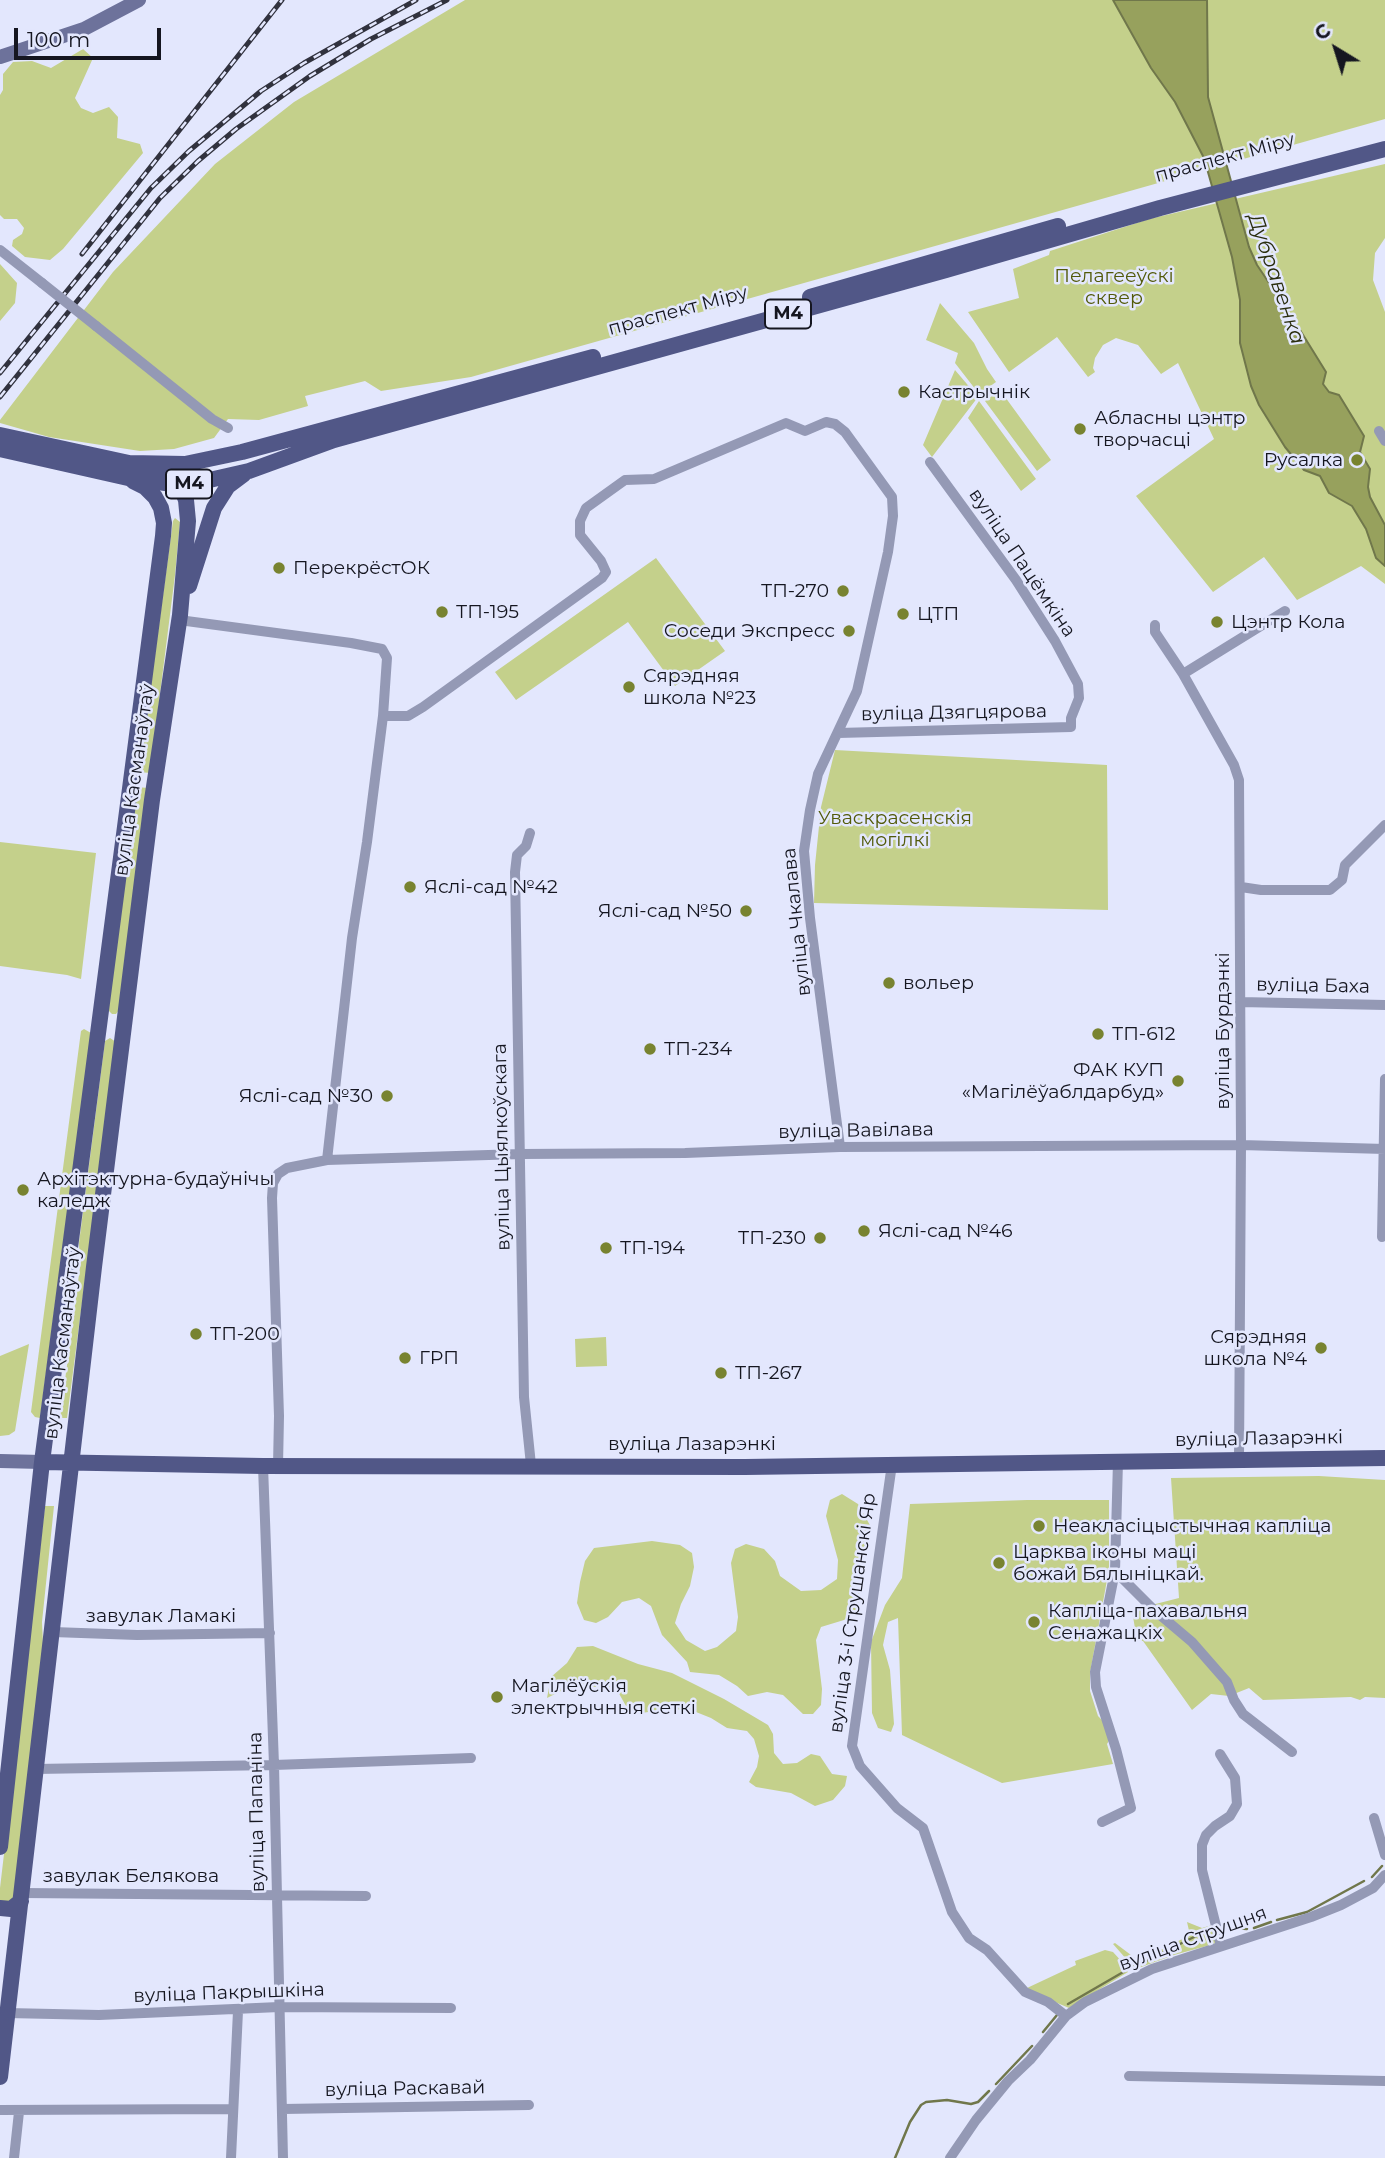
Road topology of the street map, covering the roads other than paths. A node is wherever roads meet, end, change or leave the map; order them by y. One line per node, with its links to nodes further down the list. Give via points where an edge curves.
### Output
1 (139, 0): 2 (street, via 84,29)
2 (0, 57)
3 (1385, 139): 5 (main road, праспект Міру / М4)
4 (1385, 149): 5 (main road, праспект Міру / М4)
5 (1289, 168): 6 (main road, праспект Міру / М4)
6 (1159, 203): 14 (main road, праспект Міру / М4); 17 (main road, праспект Міру / М4, via 928,275 334,440)
7 (0, 250): 8 (street, bridge)
8 (228, 428)
9 (1379, 431): 11 (street)
10 (0, 435): 13 (main road, М4)
11 (1385, 441)
12 (0, 449): 13 (main road, М4)
13 (38, 450): 16 (main road, М4)
14 (242, 452): 16 (main road, праспект Міру / М4); 18 (main road)
15 (930, 462): 26 (street, вуліца Пацёмкіна, via 1016,580 1061,652 1078,684)
16 (133, 469): 18 (main road, праспект Міру / М4); 20 (main road, via 155,497)
17 (249, 471): 18 (main road, праспект Міру / М4); 22 (main road, вуліца Касманаўтаў, via 228,486 214,508)
18 (180, 485): 19 (main road); 20 (main road, вуліца Касманаўтаў, via 166,508)
19 (188, 521): 20 (main road, via 184,509 175,507); 22 (main road, вуліца Касманаўтаў)
20 (164, 523): 44 (main road, вуліца Касманаўтаў)
21 (1285, 611): 24 (street)
22 (180, 618): 25 (street, via 382,649 387,658); 45 (main road, вуліца Касманаўтаў, via 152,800)
23 (1155, 625): 24 (street, вуліца Бурдэнкі)
24 (1183, 674): 30 (street, вуліца Бурдэнкі, via 1234,765)
25 (383, 716): 27 (street, вуліца Чкалава, via 408,716 423,707 602,578 606,572 580,535 580,521 586,508 625,481 654,479 786,423 805,431 826,422 845,432 892,497 893,516 857,691); 38 (street)
26 (1071, 727): 27 (street, вуліца Дзягцярова)
27 (838, 733): 35 (street, вуліца Чкалава, via 818,774 804,851)
28 (1385, 825): 30 (street, via 1345,865 1342,880 1330,890)
29 (530, 833): 37 (street, вуліца Цыялкоўскага, via 517,855 515,872)
30 (1241, 887): 31 (street, вуліца Бурдэнкі)
31 (1240, 1002): 32 (street, вуліца Баха); 34 (street, вуліца Бурдэнкі)
32 (1385, 1006)
33 (1385, 1079): 36 (street)
34 (1241, 1145): 35 (street, вуліца Вавілава); 36 (street, вуліца Вавілава); 41 (street, вуліца Бурдэнкі)
35 (840, 1147): 37 (street, вуліца Вавілава)
36 (1384, 1149): 39 (street)
37 (520, 1154): 38 (street, вуліца Вавілава); 47 (street, вуліца Цыялкоўскага, via 524,1397)
38 (327, 1160): 48 (street, вуліца Папаніна, via 287,1168 272,1183 279,1416)
39 (1382, 1237)
40 (1385, 1458): 41 (main road, вуліца Лазарэнкі)
41 (1239, 1460): 43 (main road, вуліца Лазарэнкі)
42 (0, 1461): 44 (street, вуліца Лазарэнкі)
43 (1118, 1461): 46 (main road, вуліца Лазарэнкі); 49 (street)
44 (42, 1462): 45 (main road, вуліца Лазарэнкі); 59 (main road, вуліца Касманаўтаў)
45 (70, 1462): 48 (main road, вуліца Лазарэнкі); 50 (main road, вуліца Касманаўтаў)
46 (892, 1464): 47 (main road, вуліца Лазарэнкі); 72 (street, вуліца 3-і Струшанскі Яр, via 852,1746 860,1766 897,1808 923,1828 952,1912 969,1938 1025,1992)
47 (531, 1465): 48 (main road, вуліца Лазарэнкі)
48 (270, 1466): 51 (street, вуліца Папаніна)
49 (1115, 1571): 52 (street, via 1199,1650 1227,1682 1243,1714); 58 (street, via 1096,1687 1131,1808)
50 (53, 1632): 51 (street, завулак Ламакі); 56 (main road, вуліца Касманаўтаў)
51 (270, 1633): 55 (street, вуліца Папаніна)
52 (1292, 1752)
53 (1220, 1754): 66 (street, via 1235,1778 1237,1804 1230,1816 1206,1835 1202,1870)
54 (471, 1758): 55 (street)
55 (275, 1765): 56 (street); 62 (street, вуліца Папаніна)
56 (36, 1769): 64 (main road, вуліца Касманаўтаў)
57 (1374, 1818): 60 (street)
58 (1102, 1822)
59 (0, 1847)
60 (1385, 1855)
61 (1385, 1875): 66 (street, вуліца Струшня, via 1373,1888 1341,1905)
62 (276, 1895): 63 (street, завулак Белякова); 64 (street, завулак Белякова); 68 (street, вуліца Папаніна)
63 (366, 1895)
64 (21, 1897): 65 (main road, via 11,1909); 67 (main road, вуліца Касманаўтаў)
65 (0, 1908)
66 (1222, 1946): 72 (street, вуліца Струшня, via 1133,1977)
67 (7, 1950): 71 (main road, вуліца Касманаўтаў)
68 (279, 2007): 69 (street, вуліца Пакрышкіна); 70 (street, вуліца Пакрышкіна); 78 (street, вуліца Папаніна)
69 (451, 2008)
70 (238, 2011): 71 (street, вуліца Пакрышкіна); 77 (street)
71 (7, 2013): 74 (main road, вуліца Касманаўтаў)
72 (1066, 2016): 84 (street, вуліца Струшня, via 1007,2081)
73 (1129, 2076): 75 (street)
74 (0, 2077)
75 (1385, 2081)
76 (529, 2105): 78 (street, вуліца Раскавай)
77 (233, 2109): 80 (street); 82 (street)
78 (283, 2109): 83 (street, вуліца Папаніна)
79 (0, 2110): 80 (street)
80 (19, 2112): 81 (street)
81 (14, 2158)
82 (231, 2158)
83 (283, 2158)
84 (950, 2158)

